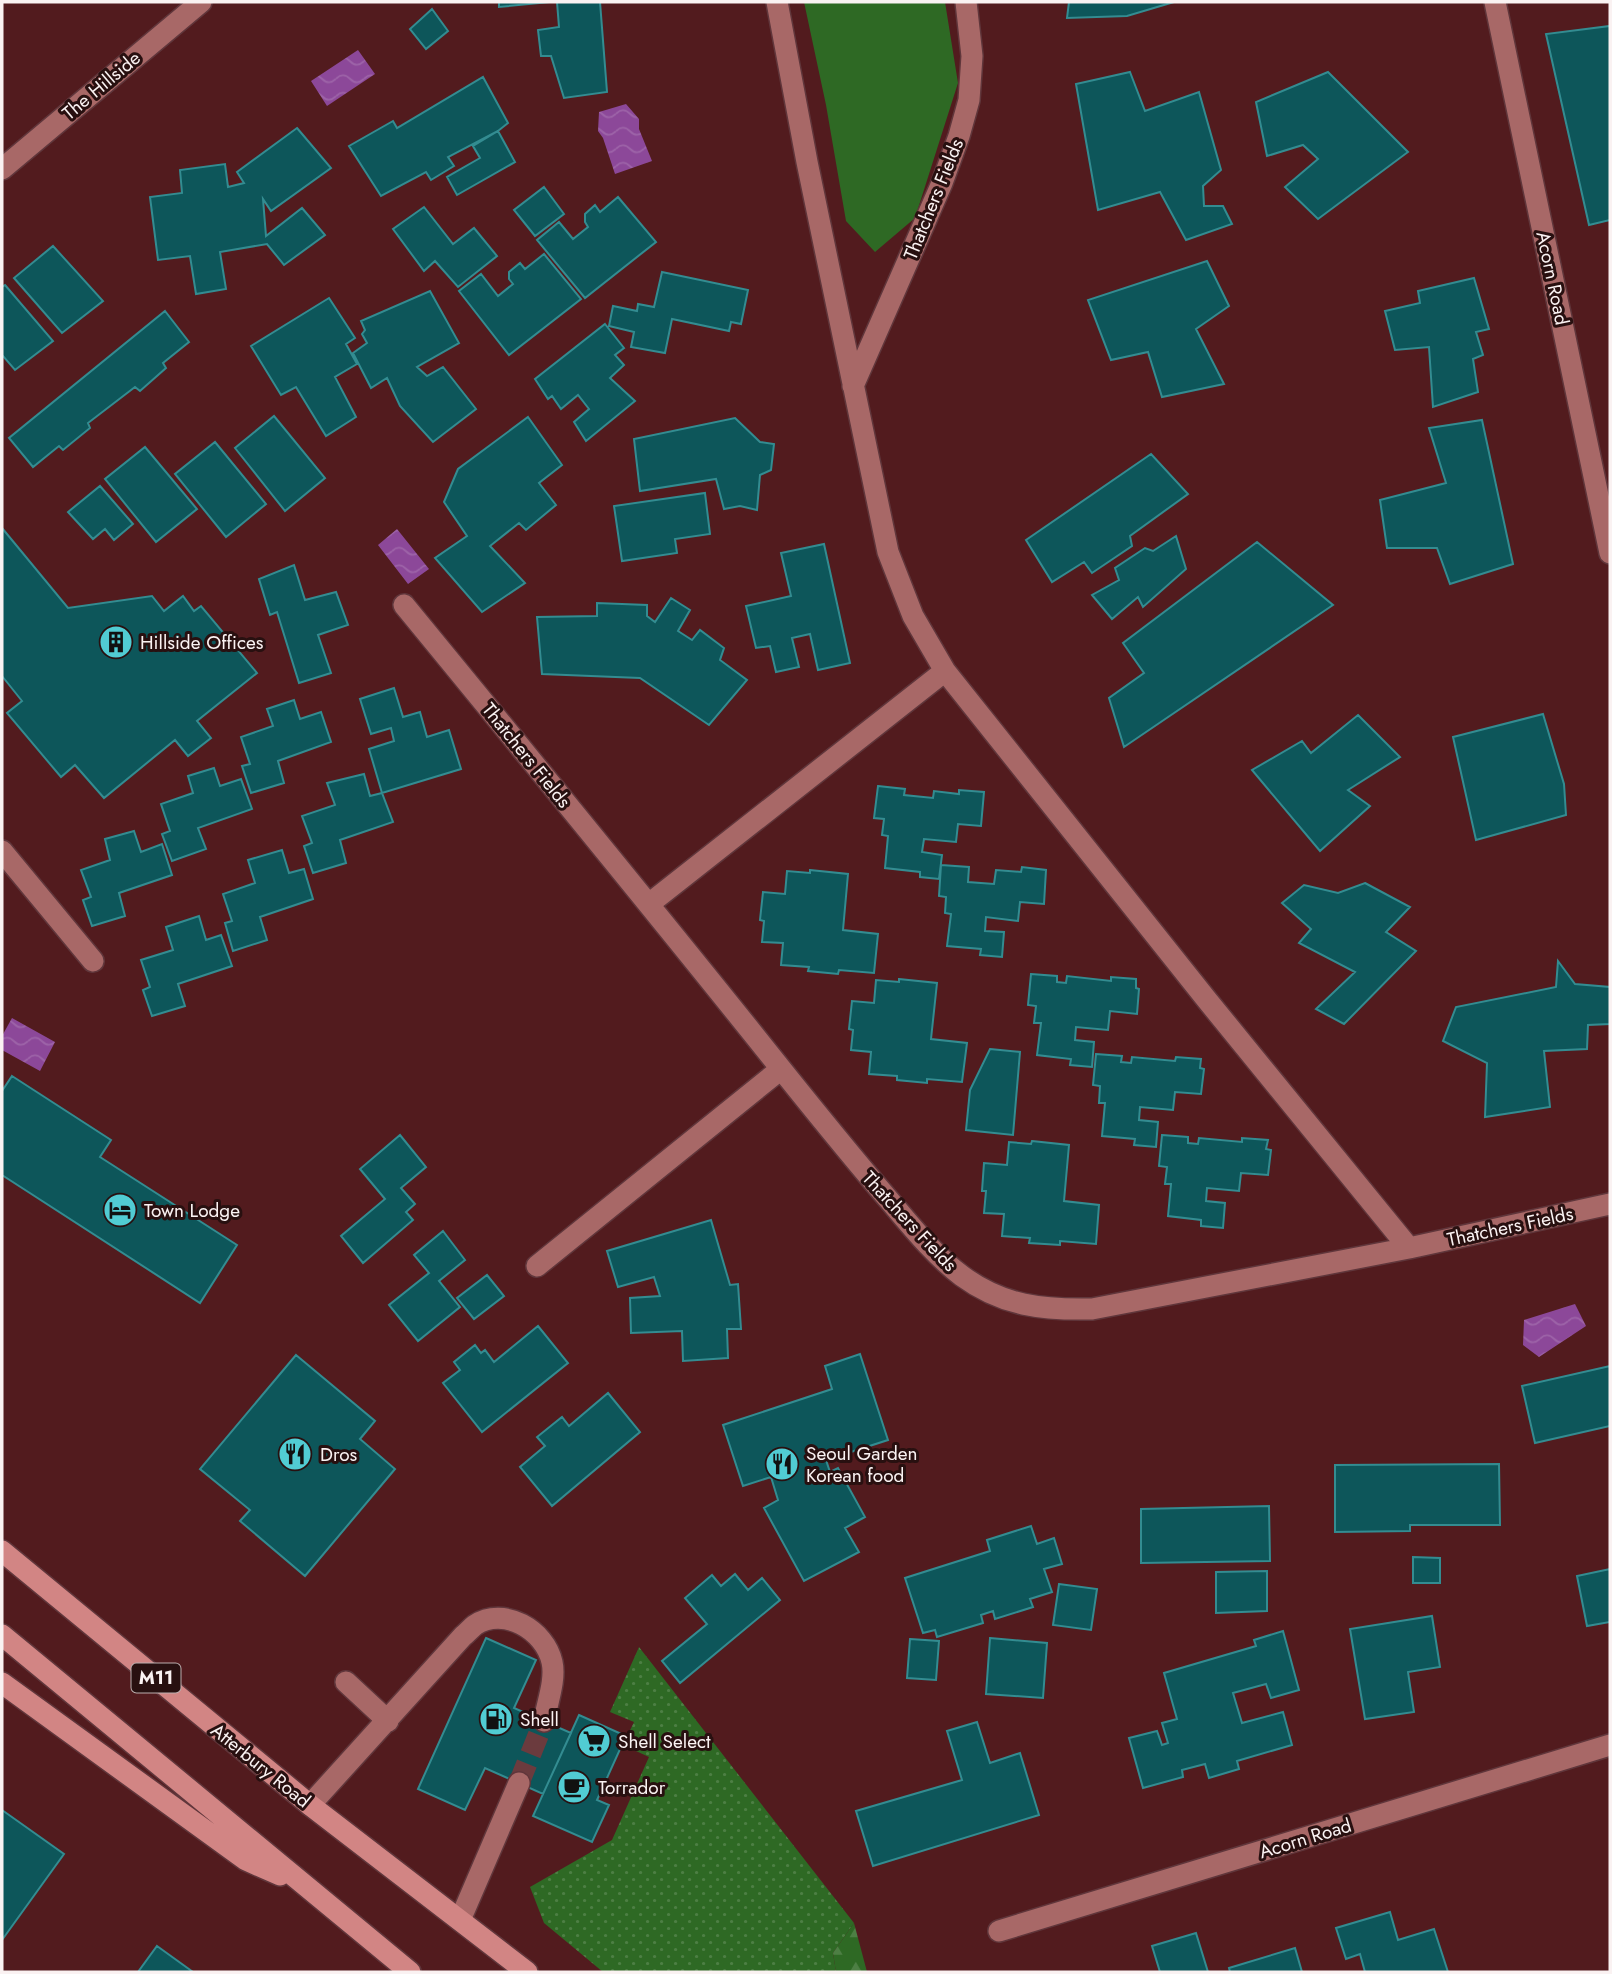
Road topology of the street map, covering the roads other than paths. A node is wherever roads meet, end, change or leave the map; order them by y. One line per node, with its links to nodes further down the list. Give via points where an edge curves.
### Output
1 (201, 2): 5 (street, The Hillside)
2 (777, 2): 6 (street)
3 (966, 2): 6 (street, Thatchers Fields, via 972,56 969,100 959,136)
4 (1495, 2): 7 (street, Acorn Road)
5 (2, 169)
6 (853, 386): 9 (street, via 888,552 913,616)
7 (1610, 553)
8 (404, 605): 11 (street, Thatchers Fields)
9 (945, 671): 11 (street); 15 (street)
10 (2, 851): 12 (street)
11 (649, 904): 13 (street, Thatchers Fields)
12 (93, 961)
13 (781, 1069): 15 (street, Thatchers Fields, via 924,1241 960,1275 1017,1304 1052,1310 1092,1309); 16 (street)
14 (1610, 1205): 15 (street, Thatchers Fields)
15 (1409, 1248)
16 (537, 1266)
17 (2, 1551): 25 (main road, Atterbury Road / M11)
18 (2, 1635): 26 (main road)
19 (346, 1682): 21 (street)
20 (2, 1683): 26 (main road, via 246,1860)
21 (387, 1721): 22 (street, via 475,1625 505,1618 542,1638 549,1652 552,1679); 25 (street)
22 (544, 1721)
23 (1610, 1745): 28 (street, Acorn Road)
24 (519, 1783): 27 (street)
25 (310, 1805): 27 (main road, Atterbury Road / M11)
26 (301, 1884): 29 (main road)
27 (460, 1920): 30 (main road, Atterbury Road / M11)
28 (999, 1931)
29 (410, 1972)
30 (527, 1972)

